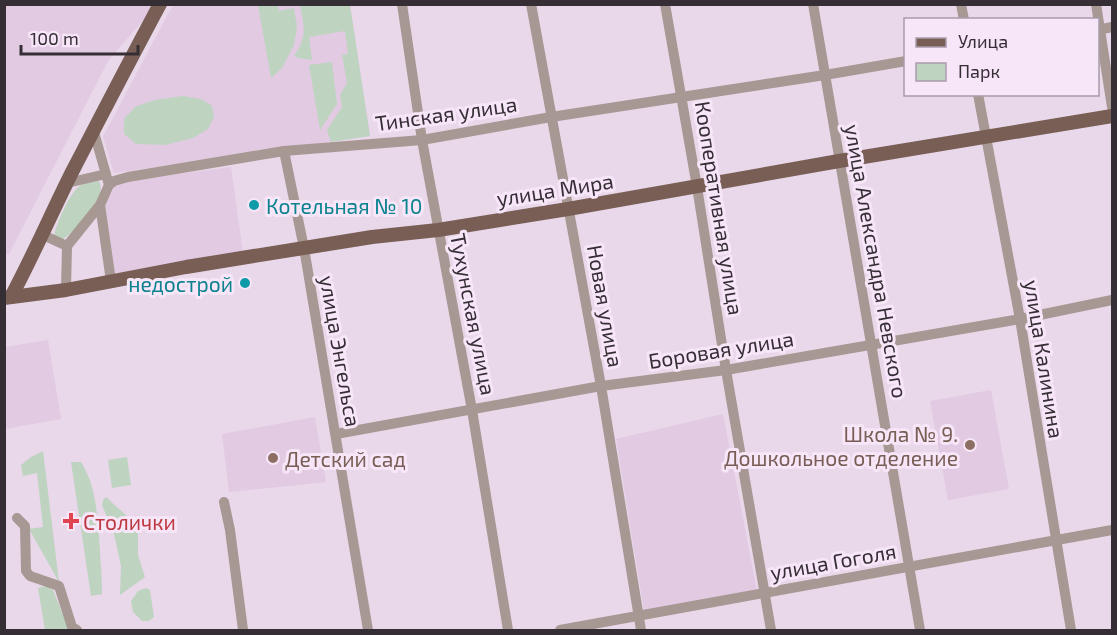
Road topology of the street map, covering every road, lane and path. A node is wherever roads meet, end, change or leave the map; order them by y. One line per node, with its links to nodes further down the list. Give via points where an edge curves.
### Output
1 (160, 4): 15 (main road)
2 (402, 4): 17 (street, Тухунская улица)
3 (531, 4): 14 (street, Новая улица)
4 (665, 4): 10 (street, Кооперативная улица)
5 (813, 4): 9 (street, улица Александра Невского)
6 (1113, 27): 7 (street)
7 (1099, 30): 12 (street)
8 (904, 61): 9 (street, Тинская улица)
9 (825, 75): 10 (street, Тинская улица); 19 (street, улица Александра Невского)
10 (682, 96): 14 (street, Тинская улица); 23 (street, Кооперативная улица)
11 (978, 96): 16 (street, улица Калинина)
12 (1113, 107)
13 (1113, 116): 16 (main road, улица Мира)
14 (551, 117): 17 (street, Тинская улица); 25 (street, Новая улица)
15 (94, 132): 20 (street); 21 (main road)
16 (986, 138): 19 (main road, улица Мира); 34 (street, улица Калинина)
17 (422, 140): 18 (street, Тинская улица); 26 (street, Тухунская улица)
18 (284, 151): 22 (street, Тинская улица, via 128,177); 29 (street, улица Энгельса)
19 (839, 161): 23 (main road, улица Мира); 35 (street, улица Александра Невского)
20 (106, 174): 21 (street); 22 (street)
21 (67, 183): 27 (main road)
22 (110, 185): 24 (street)
23 (698, 187): 25 (main road, улица Мира); 36 (street, Кооперативная улица)
24 (100, 205): 28 (street); 30 (street)
25 (568, 209): 26 (main road, улица Мира); 37 (street, Новая улица)
26 (438, 230): 29 (main road, улица Мира); 38 (street, Тухунская улица)
27 (42, 235): 28 (street); 32 (main road)
28 (67, 246): 31 (street)
29 (304, 249): 30 (main road, улица Мира); 39 (street, улица Энгельса)
30 (111, 281): 31 (main road, улица Мира)
31 (66, 290): 32 (main road, улица Мира)
32 (8, 297)
33 (1113, 300): 34 (street, Боровая улица)
34 (1020, 319): 35 (street, Боровая улица); 43 (street, улица Калинина)
35 (871, 344): 36 (street, Боровая улица); 44 (street, улица Александра Невского)
36 (726, 370): 37 (street, Боровая улица); 45 (street, Кооперативная улица)
37 (601, 386): 38 (street, Боровая улица); 46 (street, Новая улица)
38 (472, 410): 39 (street, Боровая улица); 50 (street, Тухунская улица)
39 (336, 434): 49 (street, улица Энгельса)
40 (224, 502): 48 (street)
41 (17, 518): 47 (street, via 25,526 26,571 59,586 72,627)
42 (1113, 531): 43 (street, улица Гоголя)
43 (1055, 541): 44 (street, улица Гоголя); 55 (street, улица Калинина)
44 (910, 567): 45 (street, улица Гоголя); 54 (street, улица Александра Невского)
45 (765, 594): 46 (street, улица Гоголя); 53 (street, Кооперативная улица)
46 (639, 616): 51 (street, улица Гоголя); 52 (street, Новая улица)
47 (77, 630)
48 (243, 630)
49 (368, 630)
50 (508, 630)
51 (560, 630)
52 (641, 630)
53 (771, 630)
54 (920, 630)
55 (1071, 630)

